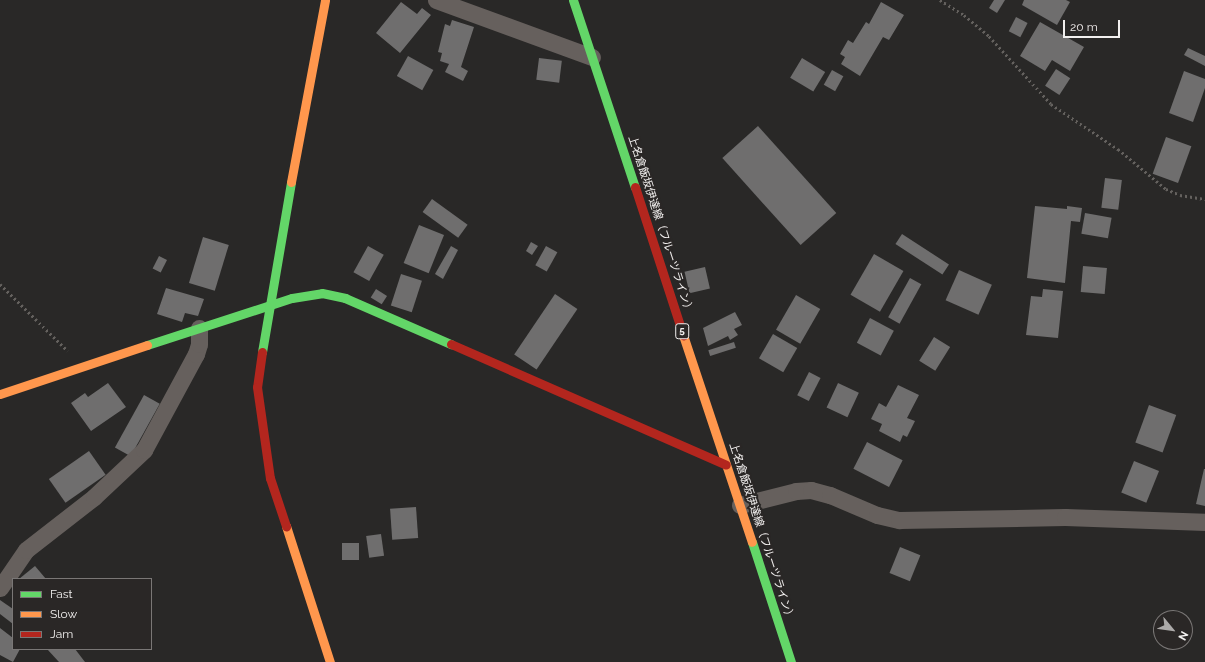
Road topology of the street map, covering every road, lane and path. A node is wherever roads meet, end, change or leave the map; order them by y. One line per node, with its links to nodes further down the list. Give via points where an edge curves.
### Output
1 (325, 0): 8 (street)
2 (436, 0): 5 (street)
3 (573, 0): 5 (street, 上名倉飯坂伊達線（フルーツライン） / 5)
4 (940, 0): 6 (path, via 964,14 989,36 1051,104 1118,149 1166,189 1180,195)
5 (592, 57): 12 (street, 上名倉飯坂伊達線（フルーツライン） / 5)
6 (1205, 199)
7 (0, 284): 10 (path)
8 (268, 305): 9 (street); 12 (street, via 322,293 345,298); 16 (street, via 257,387 270,478)
9 (198, 328): 10 (street); 15 (street, via 199,344 196,354 144,450 94,497 26,550)
10 (83, 366): 11 (street)
11 (0, 394)
12 (726, 465): 13 (street, 上名倉飯坂伊達線（フルーツライン） / 5)
13 (740, 505): 14 (street, via 796,491 811,490 830,495 877,515 899,520 1065,517); 17 (street, 上名倉飯坂伊達線（フルーツライン） / 5)
14 (1205, 522)
15 (0, 588)
16 (330, 662)
17 (791, 662)

